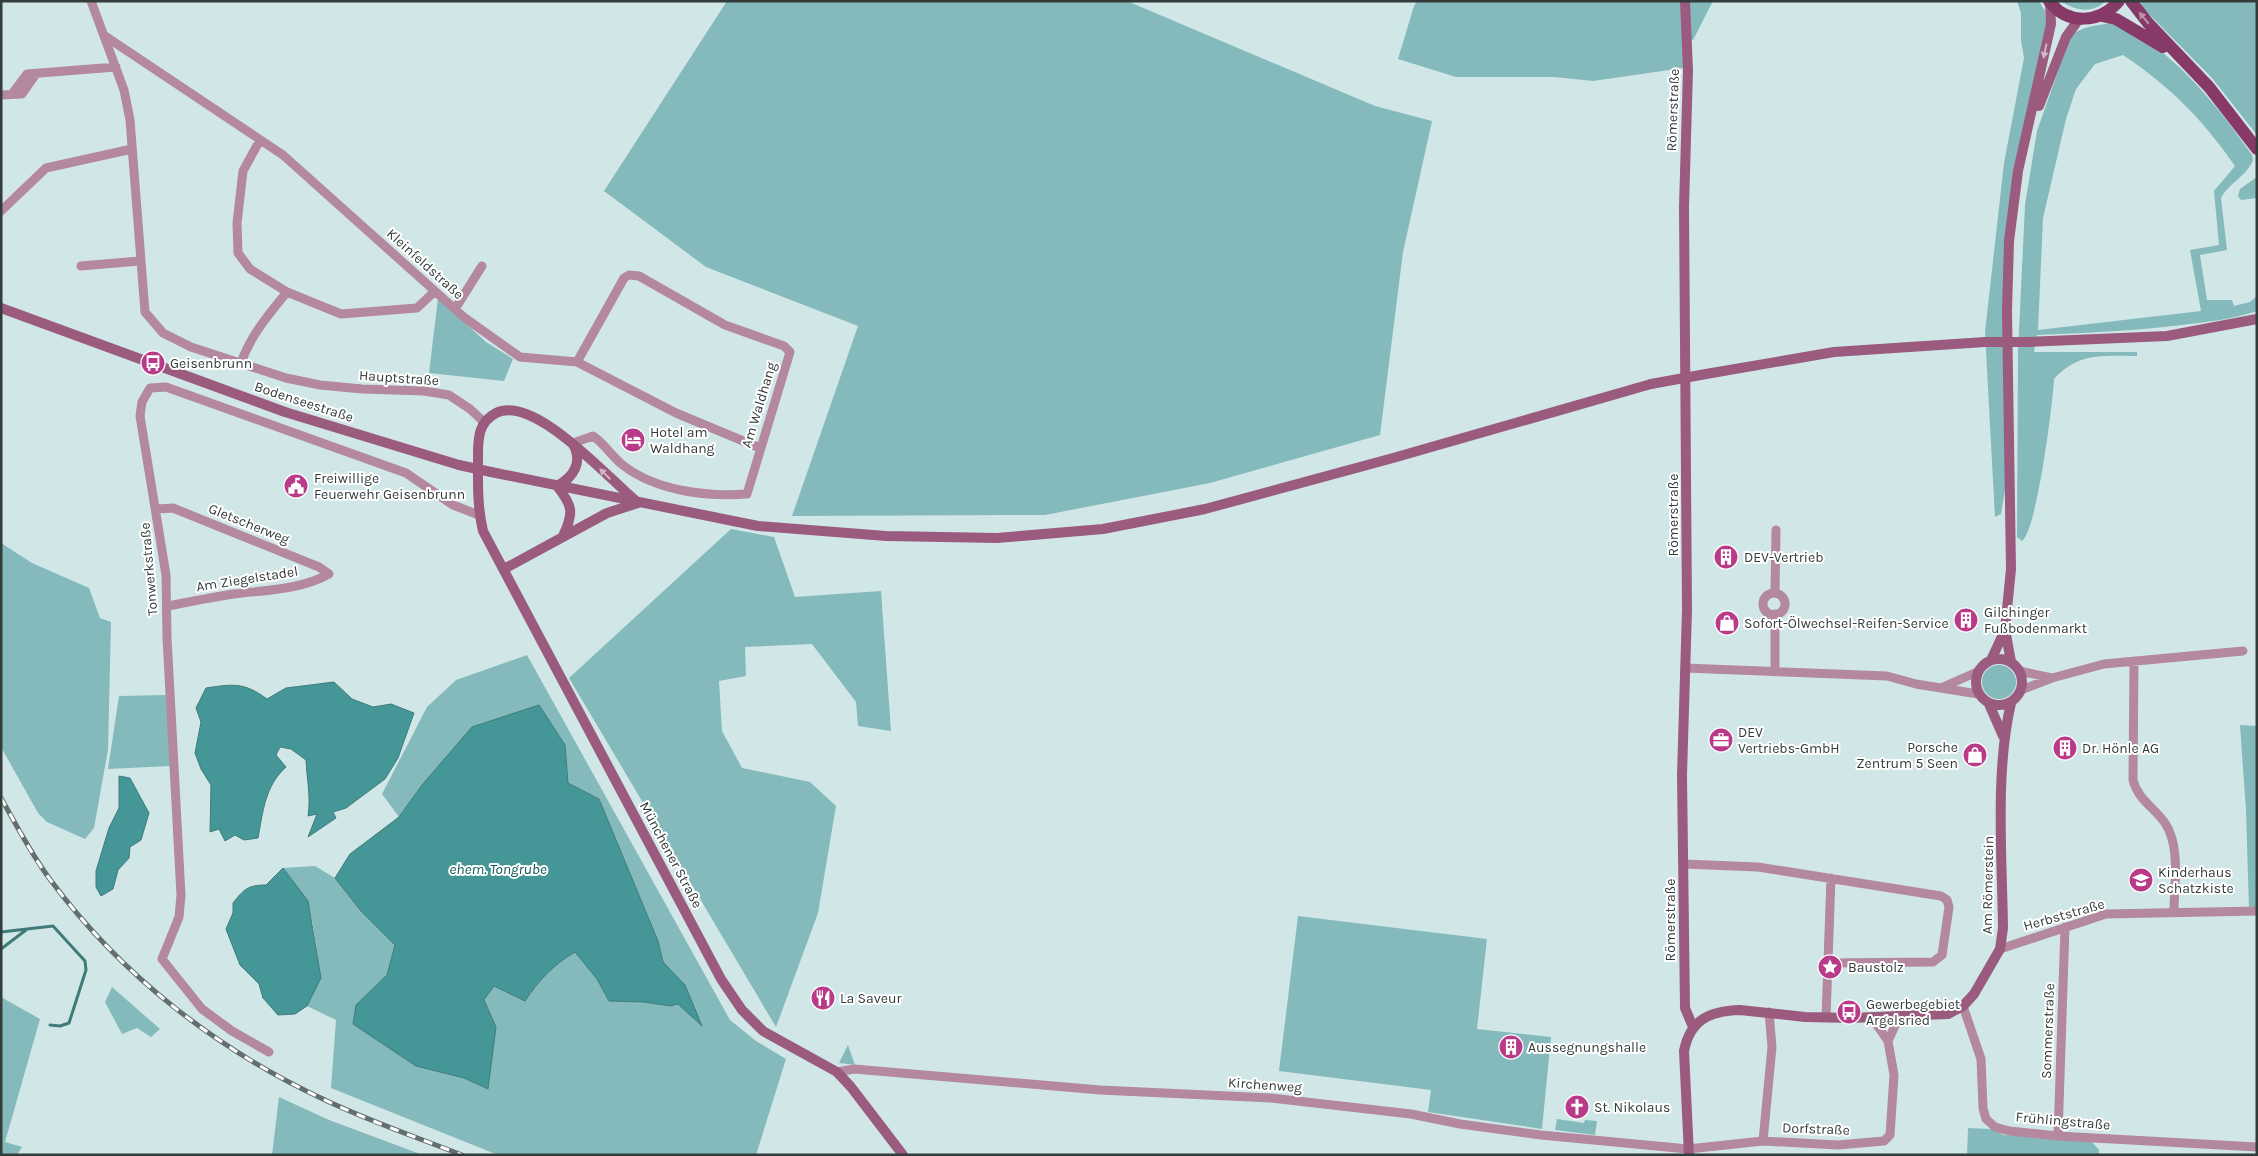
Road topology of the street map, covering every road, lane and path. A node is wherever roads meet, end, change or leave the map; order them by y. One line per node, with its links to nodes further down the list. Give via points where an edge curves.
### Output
1 (91, 1): 8 (street, Hauptstraße)
2 (1685, 1): 46 (street, Römerstraße, via 1688,70 1684,207)
3 (2119, 1): 6 (main road)
4 (2131, 1): 9 (main road, one-way to 4)
5 (2049, 2): 7 (main road, via 2063,14); 12 (street, one-way to 12, via 2051,24)
6 (2102, 16): 7 (main road); 9 (main road, via 2138,30)
7 (2079, 19): 12 (street, via 2066,37)
8 (105, 36): 10 (street, Hauptstraße); 13 (street, Kleinfeldstraße)
9 (2181, 60): 15 (main road, via 2209,87)
10 (116, 67): 11 (street, via 27,74 12,94); 14 (street, Hauptstraße, via 130,120)
11 (1, 95)
12 (2029, 130): 41 (street, via 2018,171 2009,241 2011,569)
13 (260, 140): 20 (street, Kleinfeldstraße, via 283,156); 21 (street, via 243,171 237,223 238,253 250,269)
14 (132, 149): 16 (street, via 46,168); 17 (street, Hauptstraße)
15 (2257, 149)
16 (1, 210)
17 (139, 261): 18 (street); 26 (street, Hauptstraße, via 145,312 163,333 191,347)
18 (81, 266)
19 (482, 266): 23 (street)
20 (435, 291): 21 (street, via 417,308 341,314); 23 (street, Kleinfeldstraße)
21 (287, 292): 26 (street, via 264,319)
22 (1, 308): 30 (street, Bodenseestraße, bridge, via 286,412 459,465)
23 (456, 309): 25 (street, Kleinfeldstraße, via 520,357)
24 (2257, 319): 31 (street, Bodenseestraße, bridge, via 2167,336 1985,342 1834,352 1651,384 1224,504 1103,529 997,538 886,536 758,526)
25 (577, 362): 29 (street, Kleinfeldstraße, via 676,413); 29 (street, Am Waldhang, via 624,278 639,276 725,325 784,346 790,352)
26 (241, 363): 27 (street, Hauptstraße, via 320,385 449,395)
27 (484, 422): 28 (street, via 500,411 526,413); 33 (street, via 478,440)
28 (573, 443): 29 (street, Am Waldhang, via 593,436 623,465 641,476 701,494 730,495 747,494); 30 (street, via 578,460 575,470); 31 (street, one-way to 28)
29 (760, 448)
30 (557, 486): 31 (street, Bodenseestraße); 35 (street, via 571,510)
31 (639, 503): 35 (street, via 607,513)
32 (157, 509): 33 (street, Tonwerkstraße, via 140,416 146,392 155,386 166,387 406,473 454,505); 37 (street, Gletscherweg, via 173,508 319,567); 39 (street, Tonwerkstraße)
33 (479, 515): 36 (street, Münchener Straße, via 483,531)
34 (1776, 530): 38 (street)
35 (563, 536): 36 (street)
36 (504, 569): 72 (street, Münchener Straße, via 721,980 742,1010 763,1030)
37 (329, 574): 39 (street, Am Ziegelstadel, via 278,590 232,594)
38 (1775, 593): 40 (street, via 1781,596 1784,606); 40 (street, via 1766,597 1764,603 1766,610)
39 (168, 606): 71 (street, Tonwerkstraße, via 181,895 179,917 162,959 202,1009)
40 (1775, 614): 47 (street)
41 (2005, 629): 43 (street); 45 (street)
42 (2243, 651): 44 (street)
43 (1991, 660): 45 (street); 49 (street)
44 (2134, 661): 50 (street, via 2104,664); 60 (street, via 2133,780 2138,794 2164,822 2174,843)
45 (2011, 662): 48 (street)
46 (1685, 668): 47 (street); 57 (street, Römerstraße)
47 (1775, 670): 51 (street, via 1887,676)
48 (2019, 671): 50 (street); 52 (street)
49 (1978, 672): 51 (street); 53 (street)
50 (2052, 678): 52 (street)
51 (1943, 687): 53 (street)
52 (2021, 690): 54 (street, Am Römerstein)
53 (1978, 694): 55 (street, Am Römerstein)
54 (2011, 702): 55 (street); 56 (street, Am Römerstein)
55 (1989, 704): 56 (street, Am Römerstein)
56 (2004, 737): 62 (street, Am Römerstein, via 2003,928)
57 (1684, 864): 58 (street, via 1758,867); 69 (street, Römerstraße, via 1685,1008)
58 (1831, 878): 63 (street); 63 (street, via 1941,896 1949,907 1942,955 1938,960)
59 (2257, 911): 60 (street, Herbststraße)
60 (2174, 912): 61 (street, Herbststraße, via 2106,914)
61 (2065, 927): 62 (street, Herbststraße); 73 (street, Sommerstraße)
62 (2000, 949): 64 (street, Am Römerstein, via 1987,974)
63 (1828, 963): 66 (street)
64 (1963, 1006): 67 (street, via 1948,1014); 73 (street, Frühlingstraße, via 1981,1059 1982,1108 1986,1119 1995,1127 2009,1131)
65 (1769, 1012): 66 (street); 69 (street, via 1729,1010 1705,1018); 74 (street, Dorfstraße, via 1772,1047)
66 (1826, 1017): 68 (street)
67 (1899, 1017): 68 (street); 70 (street)
68 (1872, 1018): 70 (street, Dorfstraße)
69 (1693, 1027): 76 (street, via 1684,1052)
70 (1888, 1041): 74 (street, Dorfstraße, via 1894,1075 1888,1139 1838,1146)
71 (269, 1052)
72 (837, 1072): 76 (street, Kirchenweg, via 854,1069 1100,1090 1271,1098); 77 (street, Münchener Straße)
73 (2058, 1136): 75 (street, Frühlingstraße)
74 (1763, 1141): 76 (street, Dorfstraße)
75 (2257, 1146)
76 (1688, 1152)
77 (903, 1155)

